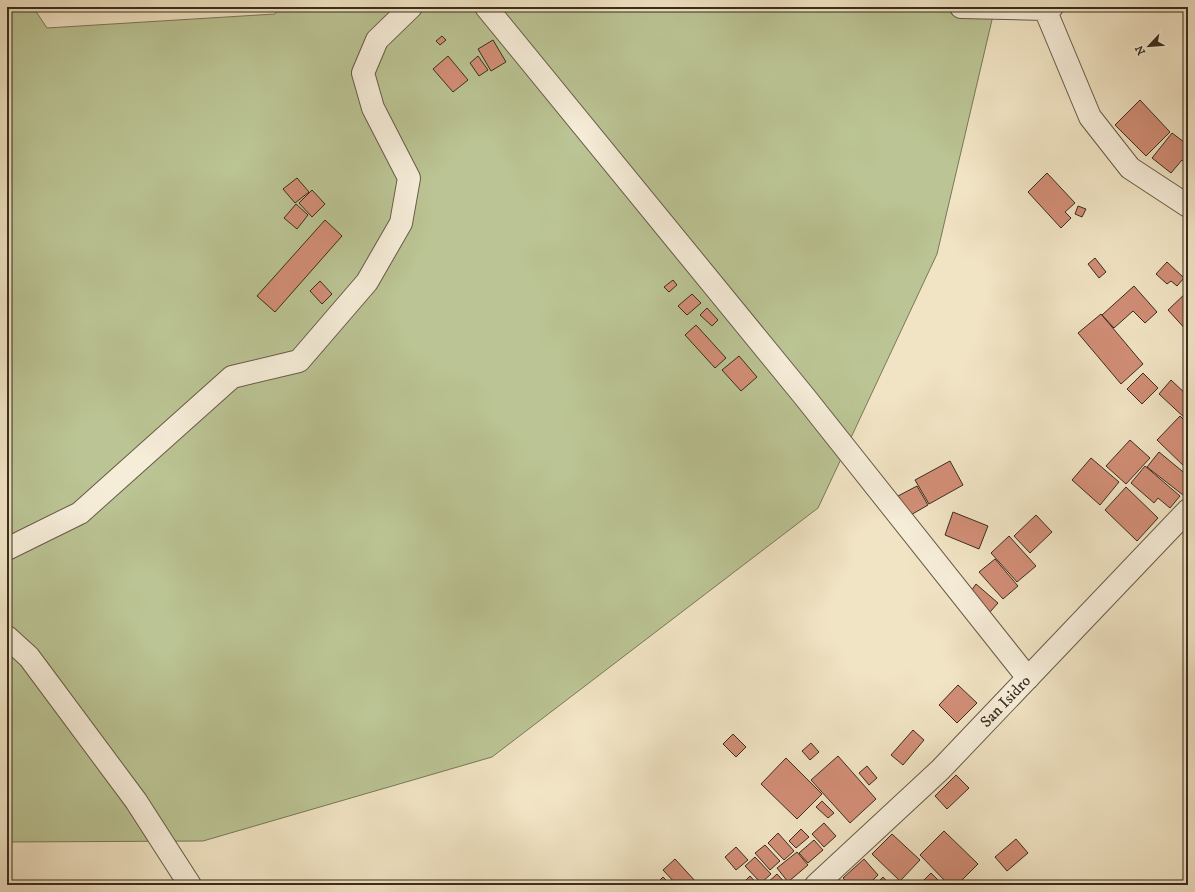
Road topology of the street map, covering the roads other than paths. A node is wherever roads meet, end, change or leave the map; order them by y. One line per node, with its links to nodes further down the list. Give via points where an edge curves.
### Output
1 (411, 7): 7 (street, via 377,40 363,73 373,108 409,178 401,223 367,282 299,361 232,377 80,513)
2 (486, 7): 9 (street, via 804,396)
3 (961, 7): 4 (street)
4 (1048, 8): 5 (street, via 1090,117 1130,168)
5 (1188, 206)
6 (1188, 510): 9 (street, San Isidro)
7 (7, 549)
8 (7, 637): 10 (street, via 29,657 132,795)
9 (1028, 678): 11 (street, San Isidro, via 940,770)
10 (190, 885)
11 (816, 885)

